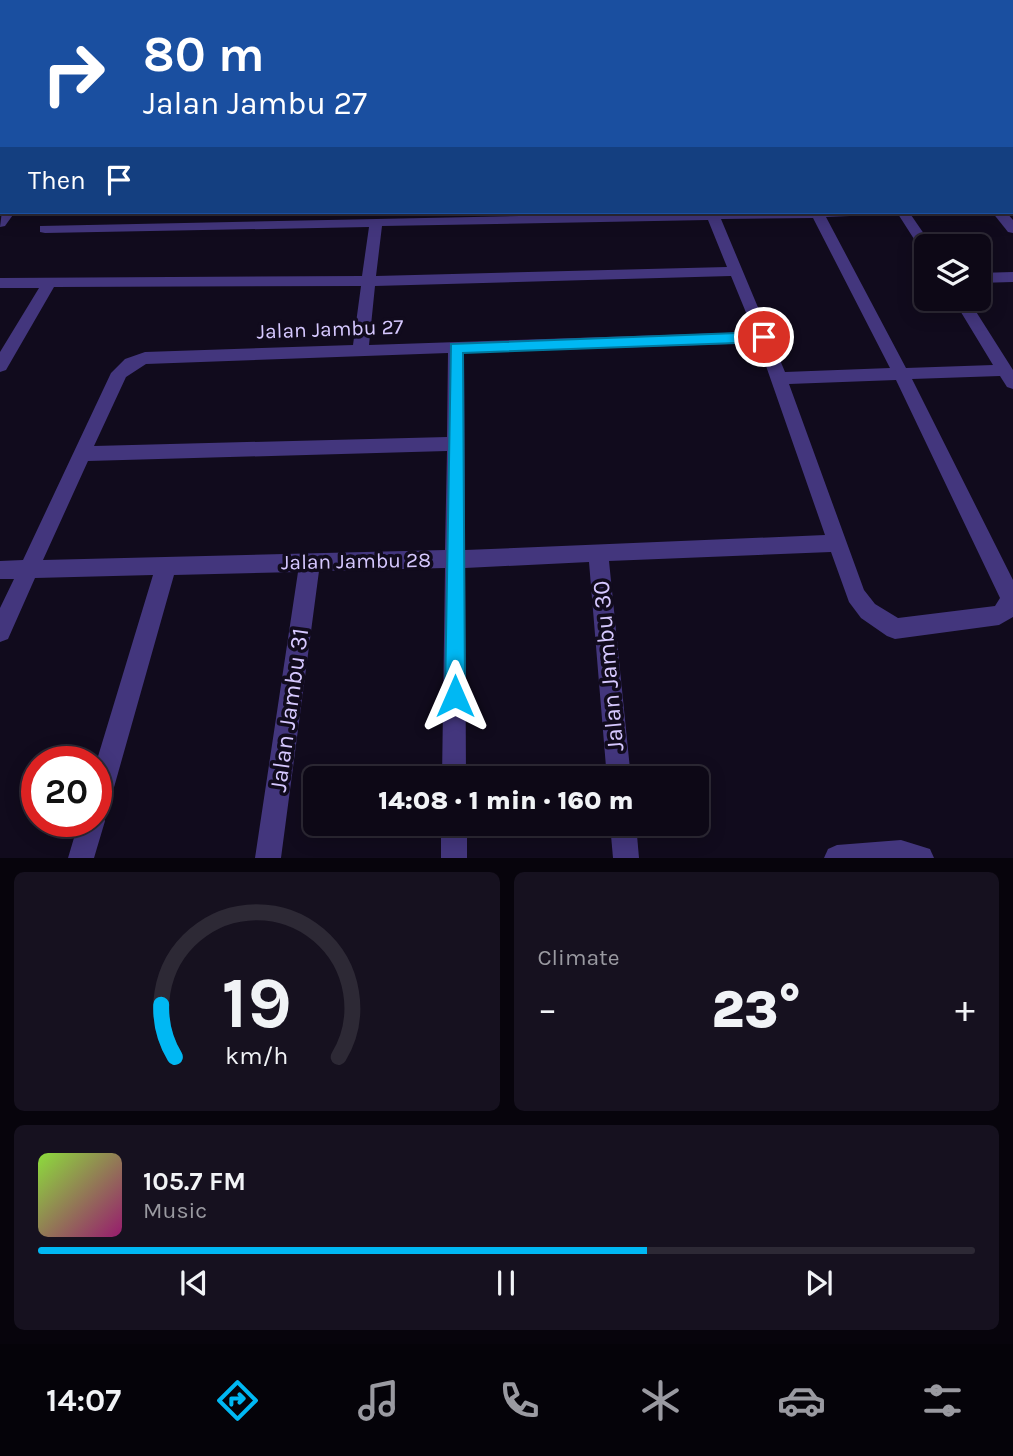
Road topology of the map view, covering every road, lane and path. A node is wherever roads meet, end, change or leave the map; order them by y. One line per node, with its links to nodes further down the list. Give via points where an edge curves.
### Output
1 (666, 214): 6 (street); 7 (street)
2 (782, 214): 7 (street)
3 (818, 214): 23 (street)
4 (903, 214): 11 (street)
5 (1001, 214): 10 (street)
6 (434, 216): 8 (street)
7 (713, 216): 12 (street)
8 (376, 222): 9 (street); 15 (street)
9 (45, 229)
10 (1013, 229)
11 (917, 234)
12 (737, 271): 15 (street); 19 (street)
13 (1013, 277): 14 (street)
14 (991, 278)
15 (369, 281): 17 (street); 21 (street)
16 (0, 283): 17 (street)
17 (49, 283): 22 (street)
18 (968, 311): 24 (street)
19 (764, 337): 20 (street, Jalan Jambu 27); 25 (street)
20 (456, 348): 21 (street, Jalan Jambu 27); 26 (street)
21 (360, 350): 27 (street, Jalan Jambu 27, via 145,358 131,363 119,373)
22 (0, 366)
23 (901, 373): 24 (street); 25 (street); 28 (street, via 1011,598 999,615 895,629 868,611 856,595)
24 (1009, 376)
25 (779, 378): 28 (street)
26 (456, 444): 27 (street); 30 (street)
27 (82, 454): 34 (street, Jalan Jambu 27)
28 (838, 543): 29 (street, Jalan Jambu 28)
29 (598, 553): 30 (street, Jalan Jambu 28); 38 (street, Jalan Jambu 30)
30 (456, 559): 31 (street, Jalan Jambu 28); 37 (street)
31 (310, 562): 32 (street, Jalan Jambu 28); 43 (street, Jalan Jambu 31)
32 (166, 566): 34 (street, Jalan Jambu 28); 36 (street)
33 (0, 570): 34 (street, Jalan Jambu 28)
34 (29, 570): 35 (street, Jalan Jambu 27)
35 (0, 632)
36 (112, 750)
37 (454, 766)
38 (618, 766)
39 (454, 836): 44 (street)
40 (624, 836): 45 (street)
41 (87, 837): 42 (street)
42 (81, 858)
43 (268, 858)
44 (454, 858)
45 (626, 858)
46 (837, 858): 47 (street, via 901,853)
47 (922, 858)

